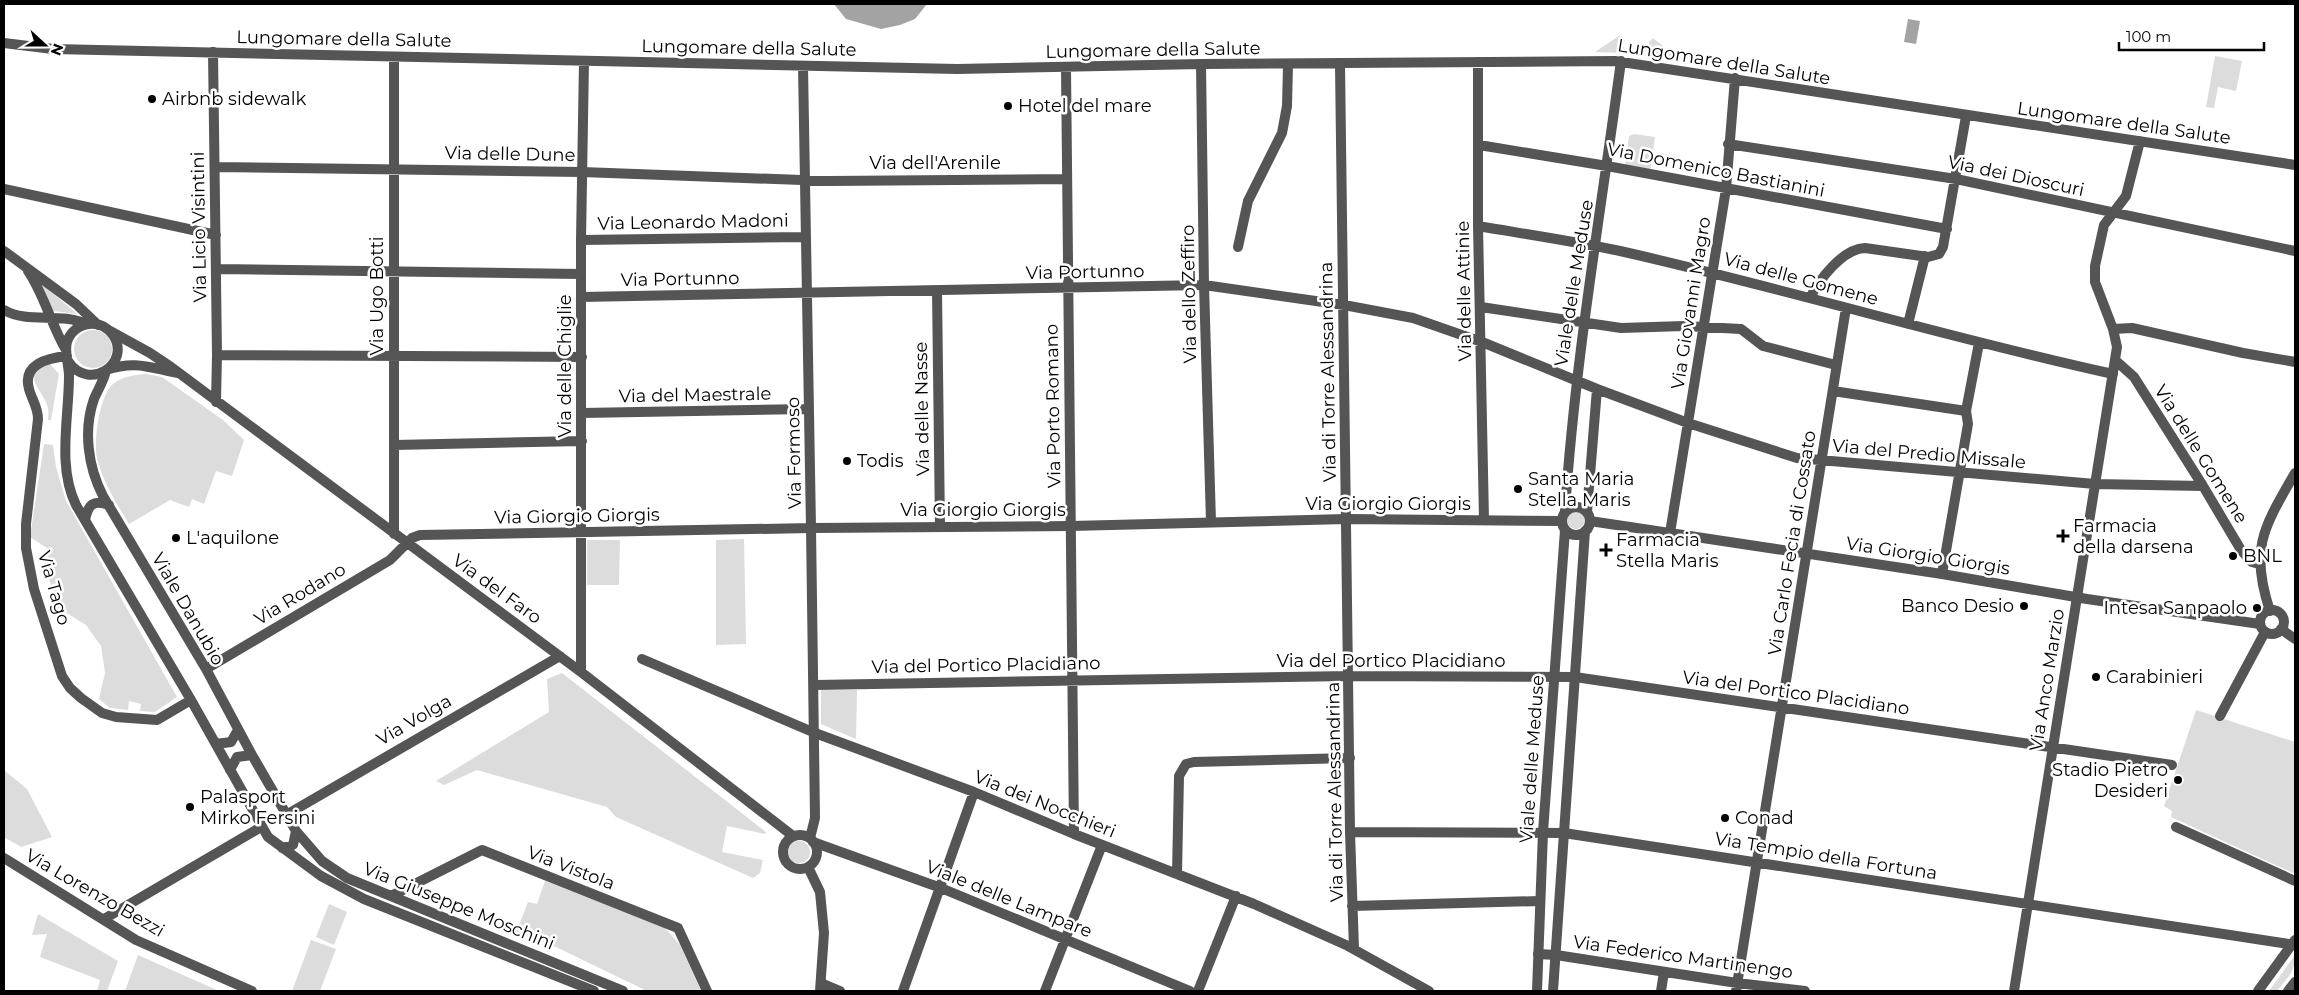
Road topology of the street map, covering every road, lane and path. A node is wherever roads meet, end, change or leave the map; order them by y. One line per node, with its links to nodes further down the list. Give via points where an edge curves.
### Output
1 (4, 44): 2 (street, Lungomare della Salute, via 47,49)
2 (212, 52): 3 (street, Lungomare della Salute); 19 (street, Via Licio Visintini)
3 (394, 57): 4 (street, Lungomare della Salute); 20 (street, Via Ugo Botti)
4 (584, 61): 10 (street, Lungomare della Salute); 21 (street, Via delle Chiglie)
5 (1620, 61): 6 (street, Lungomare della Salute); 12 (street, Lungomare della Salute); 18 (street, Viale delle Meduse)
6 (1478, 62): 8 (street, Lungomare della Salute); 16 (street, Via delle Attinie)
7 (1201, 64): 9 (street, Lungomare della Salute); 11 (street, Lungomare della Salute); 43 (street, Via dello Zeffiro)
8 (1340, 64): 9 (street, Lungomare della Salute); 49 (street, Via di Torre Alessandrina)
9 (1288, 65): 34 (street, via 1287,106 1282,133 1248,201)
10 (803, 66): 11 (street, Lungomare della Salute); 24 (street, Via Formoso)
11 (1066, 68): 22 (street, Via Porto Romano)
12 (1735, 78): 13 (street, Lungomare della Salute); 15 (street, Via Giovanni Magro)
13 (1966, 116): 14 (street, Lungomare della Salute); 23 (street)
14 (2140, 141): 17 (street, Lungomare della Salute); 27 (street, via 2126,196)
15 (1728, 144): 23 (street, Via dei Dioscuri); 26 (street, Via Giovanni Magro)
16 (1479, 145): 18 (street, Via Domenico Bastianini); 28 (street, Via delle Attinie)
17 (2295, 165)
18 (1608, 166): 26 (street, Via Domenico Bastianini); 33 (street, Viale delle Meduse)
19 (215, 167): 20 (street, Via delle Dune); 30 (street, Via Licio Visintini)
20 (393, 169): 21 (street, Via delle Dune); 40 (street, Via Ugo Botti)
21 (582, 172): 24 (street, Via delle Dune); 32 (street, Via delle Chiglie)
22 (1066, 179): 24 (street, Via dell'Arenile); 44 (street, Via Porto Romano)
23 (1956, 179): 27 (street, Via dei Dioscuri); 29 (street)
24 (805, 180): 31 (street, Via Formoso)
25 (4, 189): 30 (street)
26 (1726, 189): 29 (street, Via Domenico Bastianini); 41 (street, Via Giovanni Magro)
27 (2113, 213): 36 (street, Via dei Dioscuri); 59 (street, via 2104,226 2094,269 2096,286)
28 (1478, 226): 33 (street, Via delle Gomene); 50 (street, Via delle Attinie)
29 (1947, 229): 37 (street, via 1941,252 1935,257)
30 (216, 235): 39 (street, Via Licio Visintini)
31 (806, 237): 32 (street, Via Leonardo Madoni); 46 (street, Via Formoso)
32 (580, 240): 42 (street, Via delle Chiglie)
33 (1596, 246): 41 (street, Via delle Gomene); 54 (street, Viale delle Meduse)
34 (1238, 247)
35 (4, 251): 38 (street)
36 (2295, 251)
37 (1925, 256): 48 (street, via 1855,249 1823,277); 57 (street)
38 (25, 266): 53 (street, via 39,288); 56 (street)
39 (216, 269): 40 (street); 64 (street, Via Licio Visintini)
40 (393, 270): 42 (street); 65 (street, Via Ugo Botti)
41 (1711, 273): 48 (street, Via delle Gomene); 58 (street, Via Giovanni Magro)
42 (581, 274): 47 (street, Via delle Chiglie)
43 (1204, 285): 44 (street, Via Portunno); 49 (street, Via Portunno); 94 (street, Via dello Zeffiro)
44 (1068, 288): 45 (street, Via Portunno); 95 (street, Via Porto Romano)
45 (937, 291): 46 (street, Via Portunno); 96 (street, Via delle Nasse)
46 (806, 293): 47 (street, Via Portunno); 77 (street, Via Formoso)
47 (581, 297): 66 (street, Via delle Chiglie)
48 (1810, 298): 51 (street, Via delle Gomene)
49 (1344, 305): 61 (street, Via Portunno, via 1407,317); 90 (street, Via di Torre Alessandrina)
50 (1481, 307): 54 (street); 61 (street, Via delle Attinie)
51 (1846, 308): 57 (street, Via delle Gomene); 75 (street, Via Carlo Fecia di Cossato)
52 (4, 310): 53 (street, via 20,316)
53 (50, 317): 55 (street); 63 (street)
54 (1584, 323): 58 (street, via 1626,328); 73 (street, Viale delle Meduse)
55 (86, 324): 56 (street); 63 (street, via 69,337)
56 (98, 324): 60 (street)
57 (1908, 324): 62 (street, Via delle Gomene)
58 (1703, 327): 69 (street, via 1741,330 1763,346); 80 (street, Via Giovanni Magro)
59 (2113, 329): 67 (street, Via Anco Marzio, via 2117,347); 68 (street, via 2132,328)
60 (109, 331): 70 (street, via 117,344 117,351 112,365); 71 (street, Via del Faro)
61 (1482, 342): 73 (street, Via Portunno); 92 (street, Via delle Attinie)
62 (1979, 343): 72 (street, Via delle Gomene); 78 (street)
63 (67, 355): 70 (street, via 76,370 88,375); 91 (street, via 68,473 73,498); 120 (street, Via Tago, via 39,362 28,384 38,419 26,550 34,589 58,667 73,691 111,716 156,720)
64 (218, 355): 65 (street); 76 (street, Via Licio Visintini)
65 (394, 357): 66 (street); 82 (street, Via Ugo Botti)
66 (582, 357): 79 (street, Via delle Chiglie)
67 (2115, 360): 72 (street, Via Anco Marzio); 87 (street, Via delle Gomene, via 2134,378)
68 (2295, 362)
69 (1832, 364)
70 (106, 370): 71 (street, via 140,364); 88 (street, Viale Danubio, via 91,409 88,435 92,468)
71 (178, 373): 76 (street, Via del Faro)
72 (2113, 374): 86 (street, Via Anco Marzio)
73 (1576, 379): 74 (street, Via del Predio Missale); 93 (street, Viale delle Meduse)
74 (1597, 389): 80 (street, Via del Predio Missale); 89 (street)
75 (1833, 391): 78 (street); 83 (street, Via Carlo Fecia di Cossato)
76 (216, 402): 101 (street, Via del Faro)
77 (809, 409): 79 (street, Via del Maestrale); 97 (street, Via Formoso)
78 (1966, 411): 84 (street, via 1969,420)
79 (582, 413): 81 (street, Via delle Chiglie)
80 (1688, 423): 83 (street, Via del Predio Missale, via 1782,454); 100 (street, Via Giovanni Magro)
81 (582, 441): 82 (street); 98 (street, Via delle Chiglie)
82 (394, 446): 101 (street, Via Ugo Botti)
83 (1822, 461): 84 (street, Via del Predio Missale); 103 (street, Via Carlo Fecia di Cossato)
84 (1960, 473): 86 (street, Via del Predio Missale); 105 (street)
85 (2295, 473): 104 (street, via 2265,527)
86 (2095, 484): 87 (street, Via del Predio Missale); 106 (street, Via Anco Marzio)
87 (2203, 486): 104 (street, Via delle Gomene, via 2241,550 2252,562)
88 (109, 504): 91 (street, via 92,504); 113 (street, Viale Danubio)
89 (1588, 517): 93 (street, Via Giorgio Giorgis, via 1577,506); 99 (street); 100 (street, Via Giorgio Giorgis)
90 (1346, 519): 92 (street, Via Giorgio Giorgis); 94 (street, Via Giorgio Giorgis); 115 (street, Via di Torre Alessandrina)
91 (85, 520): 120 (street)
92 (1484, 520): 93 (street, Via Giorgio Giorgis)
93 (1564, 520): 99 (street, via 1575,535); 116 (street, Viale delle Meduse)
94 (1211, 522): 95 (street, Via Giorgio Giorgis)
95 (1071, 526): 96 (street, Via Giorgio Giorgis); 118 (street, Via Porto Romano)
96 (940, 527): 97 (street, Via Giorgio Giorgis)
97 (811, 528): 98 (street, Via Giorgio Giorgis); 119 (street, Via Formoso)
98 (581, 532): 102 (street, Via Giorgio Giorgis, via 422,534); 114 (street, Via delle Chiglie)
99 (1585, 532): 117 (street, Viale delle Meduse)
100 (1670, 533): 103 (street, Via Giorgio Giorgis)
101 (394, 534): 102 (street, Via del Faro)
102 (407, 543): 111 (street, Via del Faro); 113 (street, Via Rodano, via 390,560)
103 (1807, 553): 105 (street, Via Giorgio Giorgis); 121 (street, Via Carlo Fecia di Cossato)
104 (2259, 564): 107 (street)
105 (1942, 574): 106 (street, Via Giorgio Giorgis)
106 (2077, 597): 108 (street, Via Giorgio Giorgis); 126 (street, Via Anco Marzio)
107 (2270, 611): 108 (street, via 2264,614); 109 (street, via 2280,615)
108 (2262, 628): 109 (street, via 2276,634); 122 (street)
109 (2281, 629): 110 (street)
110 (2295, 639)
111 (560, 656): 114 (street, Via del Faro); 132 (street, Via Volga)
112 (642, 659): 124 (street, Via dei Nocchieri)
113 (206, 669): 123 (street, Viale Danubio)
114 (581, 672): 140 (street, Via del Faro)
115 (1349, 676): 116 (street, Via del Portico Placidiano); 118 (street, Via del Portico Placidiano); 128 (street, Via di Torre Alessandrina)
116 (1553, 677): 117 (street, Via del Portico Placidiano); 137 (street, Viale delle Meduse)
117 (1575, 677): 121 (street, Via del Portico Placidiano); 138 (street, Viale delle Meduse)
118 (1072, 680): 119 (street, Via del Portico Placidiano); 139 (street, Via Porto Romano)
119 (815, 684): 124 (street, Via Formoso)
120 (191, 700): 125 (street)
121 (1782, 708): 126 (street, Via del Portico Placidiano); 145 (street, Via Carlo Fecia di Cossato)
122 (2220, 716)
123 (238, 730): 125 (street, via 230,742); 127 (street, Viale Danubio)
124 (815, 733): 131 (street, Via dei Nocchieri); 141 (street, Via Formoso, via 815,818)
125 (216, 744): 130 (street)
126 (2053, 747): 129 (street, Via del Portico Placidiano); 153 (street, Via Anco Marzio)
127 (252, 756): 130 (street, via 237,757); 132 (street, Viale Danubio)
128 (1350, 758): 136 (street, Via di Torre Alessandrina); 147 (street, via 1194,762 1184,766 1179,779)
129 (2172, 765)
130 (230, 770): 133 (street)
131 (974, 792): 139 (street, Via dei Nocchieri); 149 (street)
132 (286, 815): 135 (street, Viale Danubio)
133 (261, 827): 143 (street); 155 (street)
134 (2176, 827): 148 (street)
135 (296, 831): 143 (street, via 293,845); 150 (street, Via Giuseppe Moschini, via 337,873)
136 (1350, 832): 137 (street, Via Tempio della Fortuna); 154 (street, Via di Torre Alessandrina)
137 (1543, 832): 138 (street, Via Tempio della Fortuna); 152 (street, Viale delle Meduse)
138 (1564, 833): 145 (street, Via Tempio della Fortuna); 160 (street, Viale delle Meduse)
139 (1074, 834): 142 (street, Via dei Nocchieri)
140 (793, 836): 141 (street, via 802,835); 146 (street, via 784,844 784,859 797,869)
141 (811, 840): 146 (street, via 816,852 813,863); 149 (street, Viale delle Lampare)
142 (1102, 845): 147 (street, Via dei Nocchieri); 156 (street)
143 (282, 848): 166 (street, Via Giuseppe Moschini, via 321,876 359,897)
144 (4, 858): 155 (street, Via Lorenzo Bezzi)
145 (1757, 862): 153 (street, Via Tempio della Fortuna); 164 (street, Via Carlo Fecia di Cossato)
146 (808, 867): 163 (street, via 820,892 824,933)
147 (1177, 874): 151 (street, Via dei Nocchieri)
148 (2295, 881)
149 (941, 888): 156 (street, Viale delle Lampare); 170 (street)
150 (391, 896): 167 (street, Via Giuseppe Moschini); 168 (street, Via Vistola, via 482,850 678,928)
151 (1236, 896): 158 (street, Via dei Nocchieri); 173 (street)
152 (1540, 901): 154 (street); 159 (street, Viale delle Meduse)
153 (2028, 903): 157 (street, Via Tempio della Fortuna); 179 (street, Via Anco Marzio)
154 (1352, 906): 158 (street, Via di Torre Alessandrina)
155 (104, 919): 165 (street, Via Lorenzo Bezzi, via 136,940)
156 (1065, 940): 171 (street); 172 (street, Viale delle Lampare)
157 (2294, 943): 180 (street)
158 (1354, 949): 174 (street, Via dei Nocchieri)
159 (1538, 954): 160 (street, Via Federico Martinengo); 175 (street, Viale delle Meduse)
160 (1556, 955): 161 (street, Via Federico Martinengo); 176 (street, Viale delle Meduse)
161 (1664, 972): 164 (street, Via Federico Martinengo); 177 (street)
162 (2295, 982): 181 (street)
163 (821, 987): 169 (street)
164 (1736, 987): 178 (street, Via Federico Martinengo)
165 (248, 990)
166 (594, 991)
167 (623, 991)
168 (707, 991)
169 (840, 991)
170 (903, 991)
171 (1045, 991)
172 (1190, 991)
173 (1198, 991)
174 (1429, 991)
175 (1537, 991)
176 (1553, 991)
177 (1661, 991)
178 (1805, 991)
179 (2014, 991)
180 (2258, 991)
181 (2288, 991)

